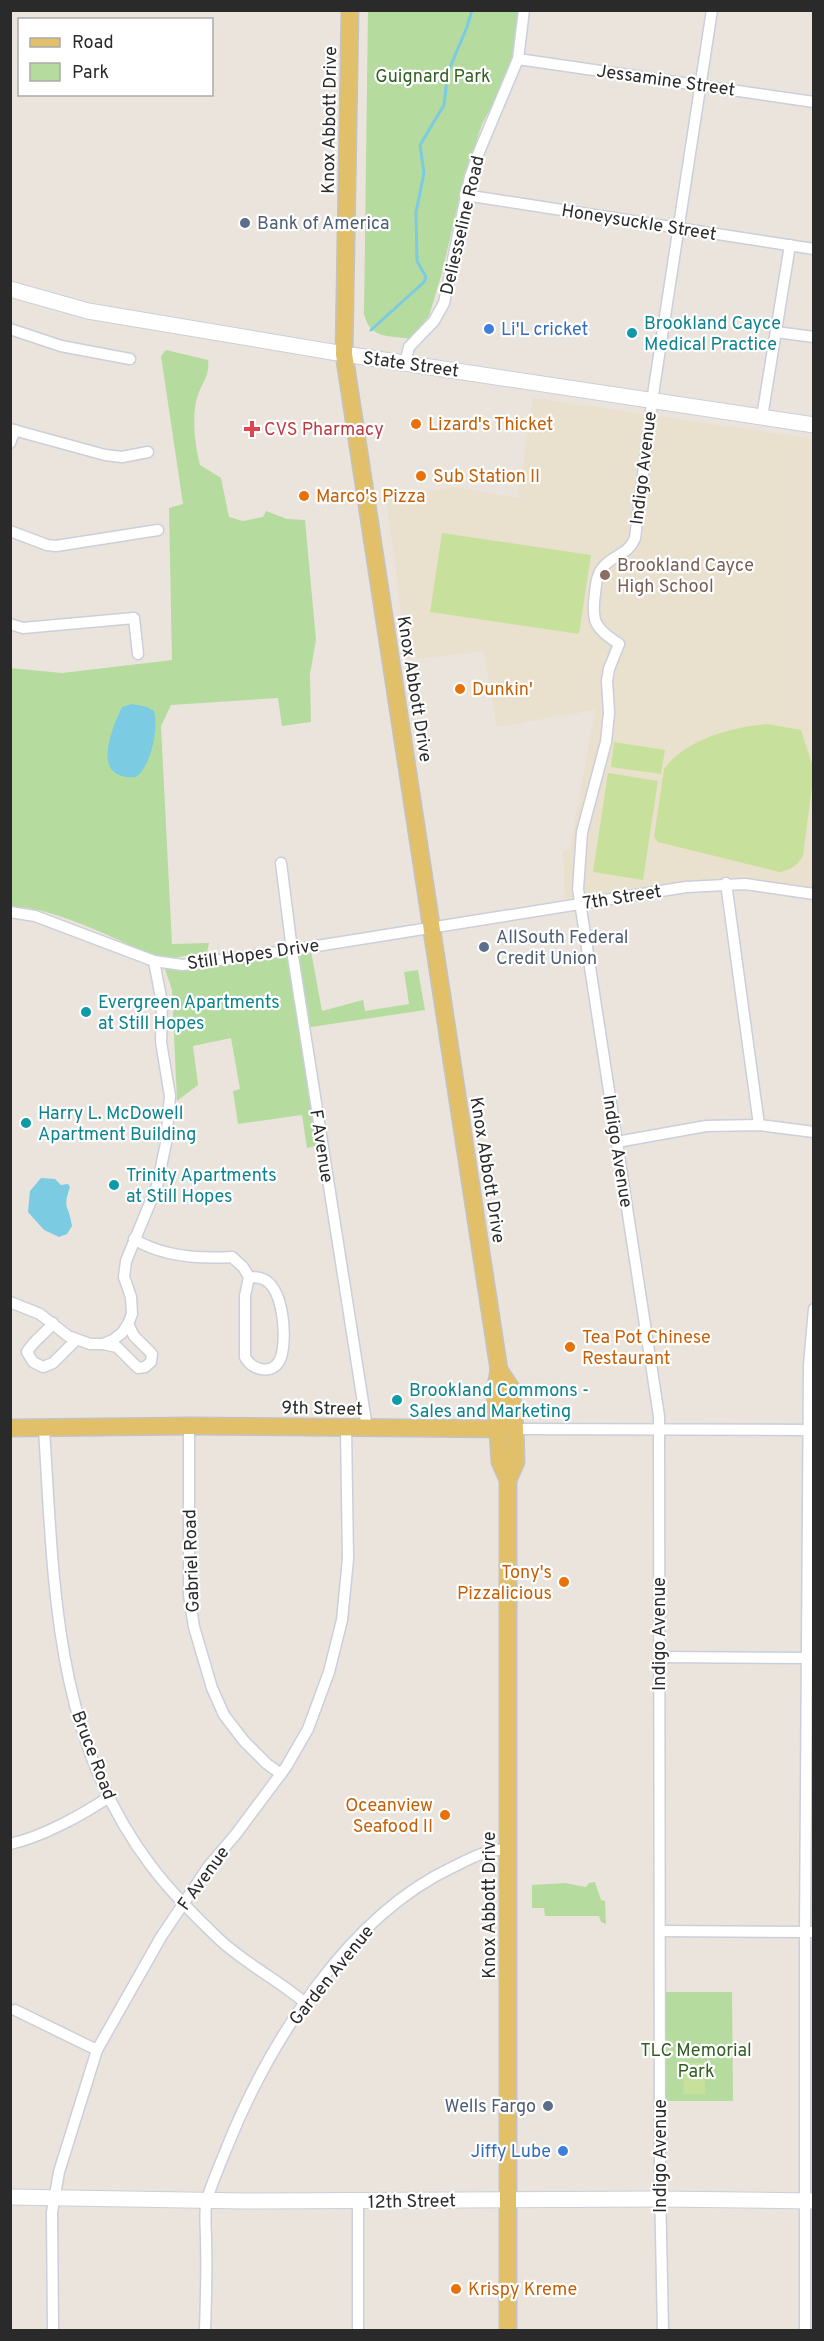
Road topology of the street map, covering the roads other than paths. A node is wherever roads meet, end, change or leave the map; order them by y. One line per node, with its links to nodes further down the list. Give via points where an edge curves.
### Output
1 (350, 10): 15 (main road, Knox Abbott Drive)
2 (524, 10): 4 (street, Deliesseline Road)
3 (712, 10): 5 (street, Indigo Avenue)
4 (518, 59): 5 (street, Jessamine Street); 7 (street, Deliesseline Road, via 478,152)
5 (701, 85): 6 (street, Jessamine Street); 8 (street, Indigo Avenue)
6 (813, 102)
7 (465, 195): 8 (street, Honeysuckle Street); 17 (street, Deliesseline Road, via 444,303 434,321 409,348)
8 (678, 228): 9 (street, Honeysuckle Street); 18 (street, Indigo Avenue)
9 (790, 245): 10 (street, Honeysuckle Street); 13 (street)
10 (813, 249)
11 (10, 289): 15 (main road, State Street, via 88,311)
12 (10, 329): 16 (street, via 61,346)
13 (776, 332): 14 (street); 19 (street)
14 (813, 337)
15 (344, 354): 17 (main road, State Street); 33 (main road, Knox Abbott Drive)
16 (130, 359)
17 (405, 363): 18 (main road, State Street)
18 (652, 401): 19 (main road, State Street); 31 (street, Indigo Avenue, via 635,538 627,551 602,568 592,610 600,630 619,644 609,669 606,742 582,832)
19 (762, 417): 20 (main road, State Street)
20 (813, 425)
21 (13, 430): 22 (street); 23 (street, via 105,455 122,457)
22 (10, 443)
23 (148, 452)
24 (158, 530): 25 (street, via 56,546)
25 (10, 531)
26 (10, 624): 27 (street, via 23,628 134,618)
27 (138, 654)
28 (281, 863): 34 (street, F Avenue)
29 (726, 883): 30 (street, 7th Street); 31 (street, 7th Street); 36 (street)
30 (813, 894)
31 (579, 903): 33 (street, 7th Street); 38 (street, Indigo Avenue)
32 (10, 912): 35 (street, Still Hopes Drive, via 35,916)
33 (431, 926): 34 (street, Still Hopes Drive); 52 (main road, Knox Abbott Drive, via 500,1370 495,1390)
34 (292, 950): 35 (street, Still Hopes Drive, via 183,964); 50 (street, F Avenue)
35 (154, 961): 39 (street, via 162,1003 161,1042 170,1096 157,1186)
36 (759, 1125): 37 (street); 38 (street, via 706,1126)
37 (813, 1132)
38 (617, 1142): 53 (street, Indigo Avenue)
39 (134, 1239): 40 (street, via 145,1246 184,1255 207,1259 232,1257); 44 (street, via 124,1277 132,1314)
40 (249, 1276): 40 (street, via 264,1279 274,1289 282,1308 281,1358 265,1370 256,1369 245,1356)
41 (10, 1302): 43 (street)
42 (813, 1309): 54 (street)
43 (53, 1323): 45 (street); 45 (street, via 27,1352 33,1362 43,1367 53,1363)
44 (129, 1324): 46 (street); 46 (street, via 134,1336 152,1354 145,1367 138,1368 117,1347)
45 (76, 1340): 46 (street)
46 (103, 1344)
47 (189, 1426): 49 (main road, 9th Street); 51 (main road, 9th Street); 57 (street, Gabriel Road, via 189,1595 194,1627 224,1716 244,1741)
48 (10, 1428): 51 (main road, 9th Street)
49 (346, 1428): 50 (main road, 9th Street); 57 (street, F Avenue, via 348,1559 342,1620 313,1720)
50 (367, 1428): 52 (main road, 9th Street)
51 (44, 1429): 58 (street, Bruce Road, via 59,1635 75,1709)
52 (507, 1429): 53 (street, 9th Street); 60 (main road, Knox Abbott Drive, via 500,1462 508,1480)
53 (659, 1429): 54 (street, 9th Street); 55 (street, Indigo Avenue)
54 (812, 1430): 56 (street)
55 (659, 1657): 56 (street); 62 (street, Indigo Avenue)
56 (811, 1658): 63 (street)
57 (281, 1774): 61 (street, F Avenue)
58 (109, 1797): 59 (street, via 72,1818); 61 (street, Bruce Road, via 153,1869)
59 (10, 1844)
60 (508, 1849): 64 (street, Garden Avenue, via 475,1856 410,1891 362,1934); 70 (main road, Knox Abbott Drive)
61 (184, 1902): 64 (street, Bruce Road, via 237,1954); 66 (street, F Avenue)
62 (660, 1931): 63 (street); 69 (street, Indigo Avenue)
63 (809, 1932): 72 (street)
64 (304, 2002): 71 (street, Garden Avenue, via 245,2104)
65 (15, 2010): 66 (street)
66 (97, 2050): 68 (street, F Avenue)
67 (10, 2197): 68 (main road, 12th Street)
68 (54, 2198): 71 (main road, 12th Street); 74 (street, F Avenue)
69 (660, 2199): 70 (main road, 12th Street); 72 (main road, 12th Street); 78 (street, Indigo Avenue)
70 (508, 2200): 73 (main road, 12th Street); 77 (main road, Knox Abbott Drive)
71 (206, 2201): 73 (main road, 12th Street); 75 (street)
72 (809, 2201): 79 (street)
73 (358, 2202): 76 (street)
74 (53, 2331)
75 (206, 2331)
76 (358, 2331)
77 (508, 2331)
78 (663, 2331)
79 (805, 2331)

